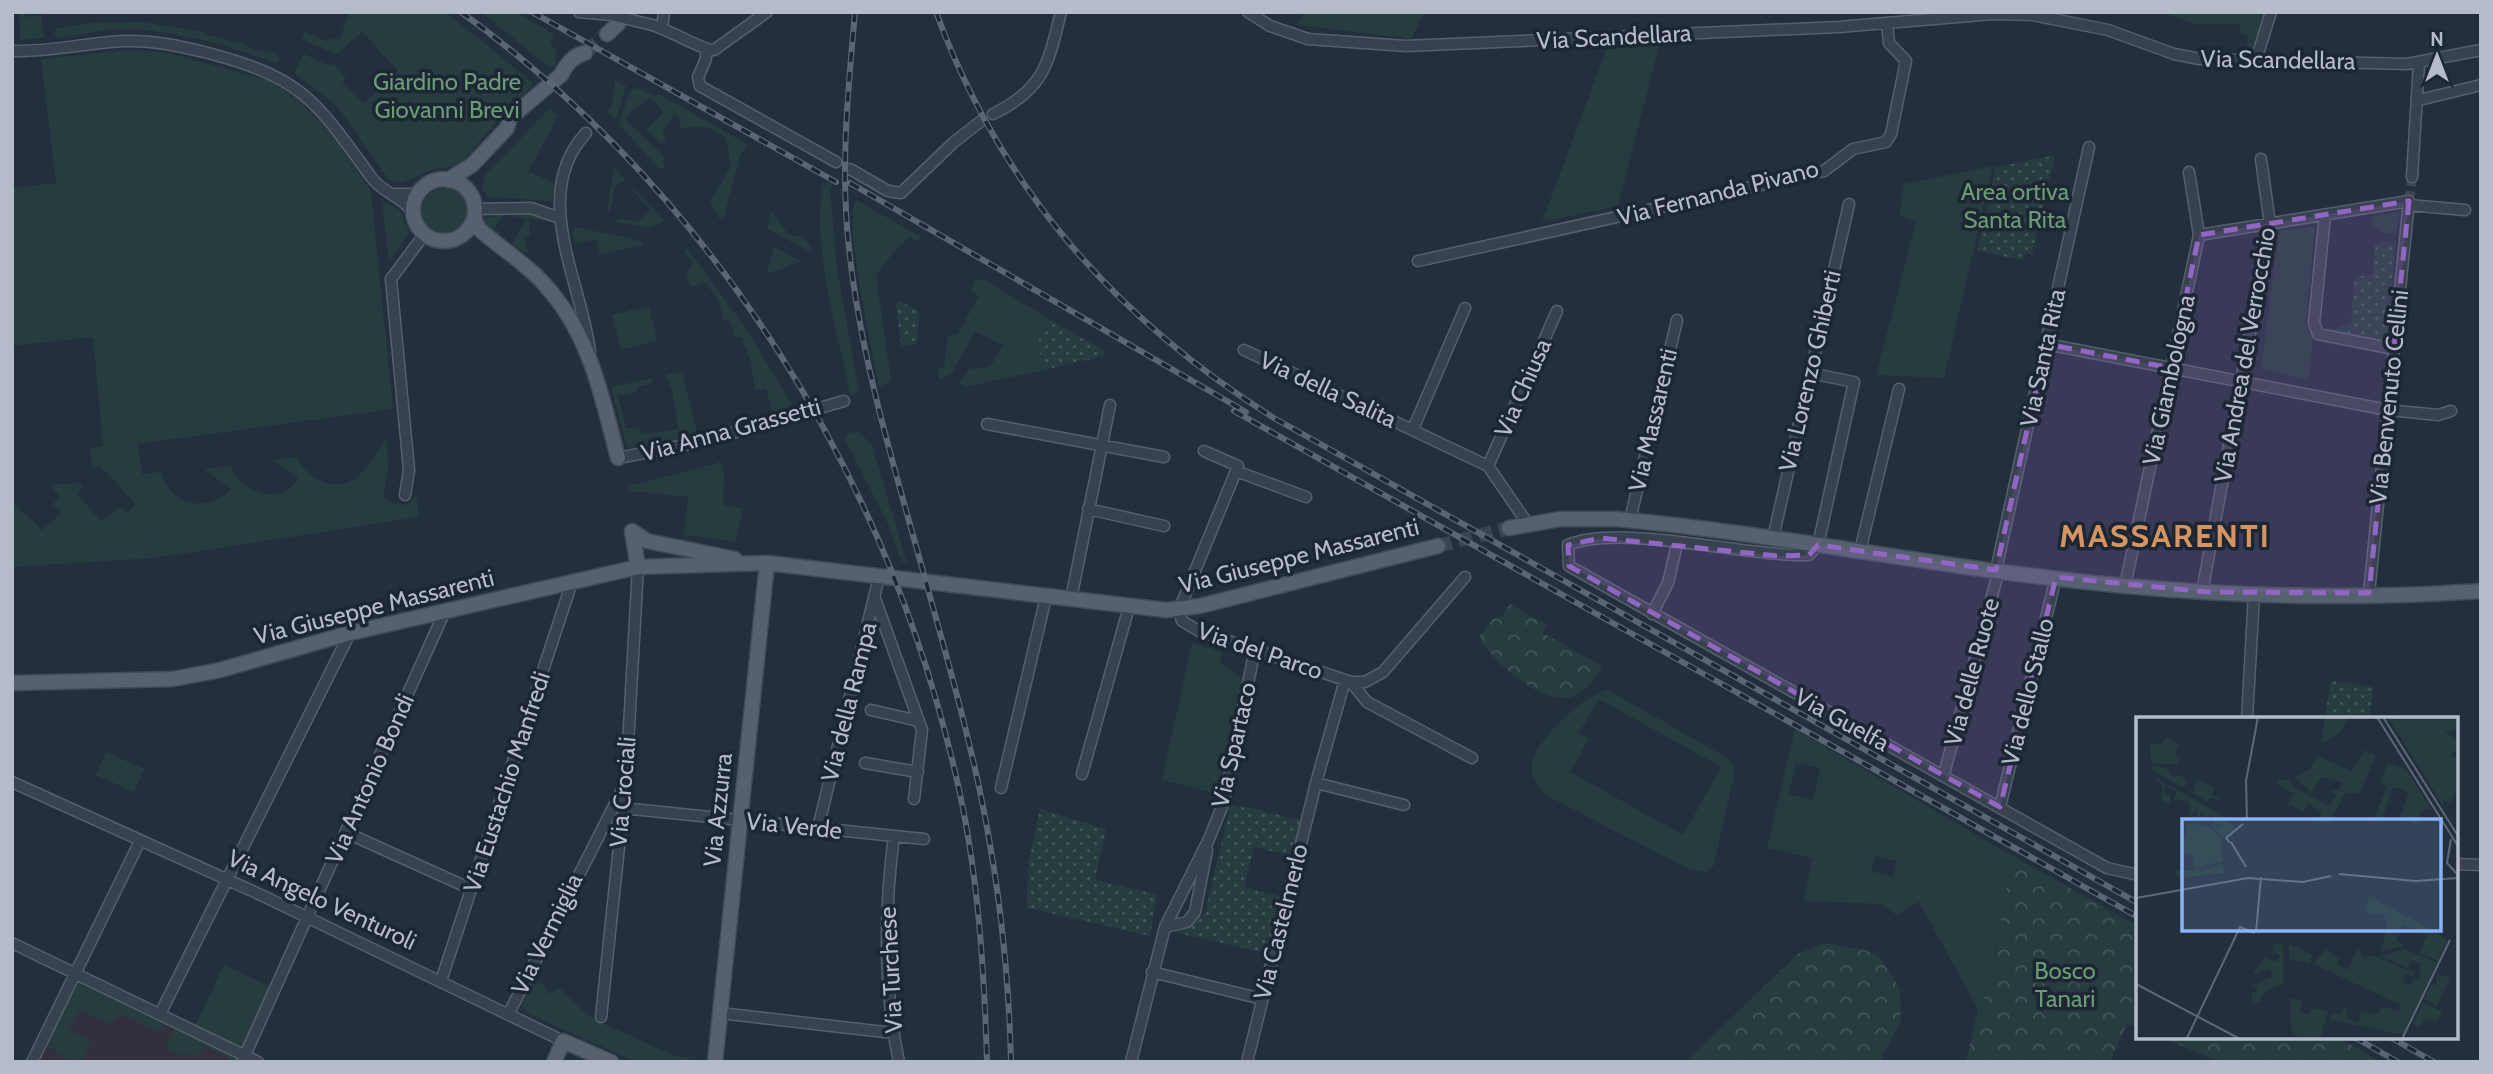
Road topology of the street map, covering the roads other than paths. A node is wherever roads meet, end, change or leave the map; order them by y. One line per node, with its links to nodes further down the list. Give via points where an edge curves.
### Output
1 (579, 12): 8 (street, bridge, via 612,24)
2 (664, 12): 8 (street)
3 (767, 12): 11 (street, via 722,48)
4 (1061, 12): 17 (street, via 1039,78 1023,98)
5 (1248, 12): 7 (street, Via Scandellara, via 1270,26 1308,38 1406,46)
6 (2271, 12): 13 (street)
7 (1887, 24): 13 (street, Via Scandellara, via 1973,15 2033,15 2108,30 2189,58); 43 (street, Via Fernanda Pivano, via 1888,43 1906,61 1886,142 1853,149 1824,171)
8 (660, 28): 11 (street, via 700,44)
9 (2481, 50): 14 (street, Via Scandellara)
10 (12, 51): 30 (street, via 154,42 272,73 327,116 377,185)
11 (706, 51): 23 (street, via 700,86)
12 (586, 52): 21 (main road, via 578,54 535,105)
13 (2256, 60): 14 (street, Via Scandellara)
14 (2419, 63): 16 (street)
15 (2481, 85): 16 (street)
16 (2419, 100): 26 (street)
17 (993, 114)
18 (981, 121): 24 (street, via 901,193 888,191)
19 (586, 133): 37 (street, via 575,145 563,178)
20 (2089, 147): 49 (street, Via Santa Rita)
21 (487, 151): 27 (main road); 29 (main road, via 473,174)
22 (2261, 159): 38 (street, Via Andrea del Verrocchio)
23 (836, 162)
24 (850, 169)
25 (2189, 172): 41 (street, Via Giambologna)
26 (2412, 177)
27 (448, 180): 28 (main road, via 434,181); 29 (main road)
28 (422, 189): 30 (street, via 413,194); 35 (main road)
29 (470, 193): 34 (main road)
30 (390, 194): 35 (street, via 408,205)
31 (2409, 203): 33 (street); 36 (street); 50 (street, Via Benvenuto Cellini)
32 (1849, 204): 54 (street, Via Lorenzo Ghiberti)
33 (2465, 210)
34 (474, 214): 37 (street, via 531,208); 40 (main road); 42 (main road, via 479,229)
35 (414, 215): 39 (main road)
36 (2325, 215): 38 (street); 50 (street, via 2314,323 2318,334)
37 (560, 218): 44 (street)
38 (2270, 224): 41 (street); 55 (street, Via Andrea del Verrocchio)
39 (424, 235): 40 (main road, via 442,241); 69 (street, via 391,278 409,470)
40 (462, 235): 42 (main road)
41 (2199, 235): 53 (street, Via Giambologna)
42 (499, 247): 45 (main road, via 544,283)
43 (1419, 261)
44 (579, 298): 45 (street); 52 (street)
45 (561, 306): 52 (main road)
46 (1465, 308): 62 (street, Via della Salita)
47 (1557, 311): 67 (street, Via Chiusa)
48 (1677, 320): 72 (street, Via Massarenti)
49 (2046, 344): 53 (street); 84 (street, Via Santa Rita)
50 (2394, 349): 59 (street, Via Benvenuto Cellini)
51 (1244, 350): 62 (street, Via della Salita)
52 (590, 355): 66 (main road)
53 (2171, 368): 55 (street); 89 (street, Via Giambologna)
54 (1810, 373): 76 (street, Via Lorenzo Ghiberti); 78 (street, via 1854,382)
55 (2241, 382): 59 (street); 91 (street, Via Andrea del Verrocchio)
56 (1899, 389): 80 (street)
57 (844, 401): 66 (street, Via Anna Grassetti, via 701,443)
58 (1110, 405): 63 (street)
59 (2388, 410): 60 (street, via 2438,415); 92 (street, Via Benvenuto Cellini)
60 (2451, 411)
61 (987, 424): 63 (street)
62 (1413, 429): 67 (street, Via della Salita)
63 (1102, 446): 65 (street); 71 (street)
64 (1204, 451): 68 (street, via 1238,466)
65 (1164, 457)
66 (618, 458)
67 (1488, 466): 73 (street, Via della Salita)
68 (1236, 471): 70 (street); 98 (street)
69 (405, 495)
70 (1306, 497)
71 (1088, 509): 74 (street); 96 (street)
72 (1630, 520): 73 (main road, via 1587,518); 76 (main road)
73 (1528, 524): 75 (main road)
74 (1164, 526)
75 (1509, 528)
76 (1773, 538): 78 (main road)
77 (1677, 544): 78 (street, via 1778,556 1809,555); 100 (street, via 1668,583); 100 (street, Via Guelfa, via 1601,538 1568,545 1569,566)
78 (1818, 545): 80 (main road)
79 (1438, 546): 98 (main road, Via Giuseppe Massarenti)
80 (1860, 551): 84 (main road)
81 (746, 563): 82 (main road, Via Giuseppe Massarenti); 83 (main road, Via Giuseppe Massarenti); 83 (main road, Via Giuseppe Massarenti, via 647,541 632,531)
82 (767, 563): 85 (main road, Via Giuseppe Massarenti); 121 (main road, Via Azzurra)
83 (638, 567): 88 (main road, Via Giuseppe Massarenti); 113 (street, Via Crociali)
84 (1998, 570): 87 (main road); 112 (street, Via delle Ruote)
85 (879, 577): 94 (street, Via della Rampa); 95 (main road, Via Giuseppe Massarenti)
86 (1465, 577): 103 (street, Via del Parco, via 1390,666 1365,682)
87 (2056, 577): 89 (main road); 119 (street, Via dello Stallo)
88 (572, 582): 99 (main road, Via Giuseppe Massarenti); 132 (street, Via Eustachio Manfredi)
89 (2125, 586): 91 (main road)
90 (2481, 591): 92 (main road)
91 (2202, 592): 93 (main road)
92 (2369, 593): 93 (main road)
93 (2254, 594): 106 (street)
94 (874, 596): 107 (street); 122 (street, Via della Rampa)
95 (1046, 597): 96 (main road, Via Giuseppe Massarenti); 116 (street)
96 (1071, 599): 97 (main road, Via Giuseppe Massarenti)
97 (1129, 607): 98 (main road, Via Giuseppe Massarenti); 111 (street)
98 (1179, 610): 102 (street, Via del Parco, via 1190,628)
99 (445, 611): 101 (main road, Via Giuseppe Massarenti); 123 (street, Via Antonio Bondi)
100 (1652, 614): 112 (street, Via Guelfa)
101 (350, 633): 104 (main road, Via Giuseppe Massarenti, via 220,670 173,678); 131 (street)
102 (1255, 649): 103 (street, Via del Parco); 126 (street, Via Spartaco, via 1224,802)
103 (1348, 681): 108 (street, Via del Parco, via 1367,702); 115 (street, Via Castelmerlo)
104 (12, 683)
105 (871, 710): 107 (street)
106 (2247, 717)
107 (919, 721): 110 (street)
108 (1472, 758)
109 (865, 763): 110 (street)
110 (918, 772): 117 (street)
111 (1082, 774)
112 (1944, 774): 119 (street, Via Guelfa)
113 (626, 781): 120 (street, Via Crociali); 140 (street, Via Vermiglia)
114 (12, 782): 127 (street, Via Angelo Venturoli)
115 (1316, 783): 118 (street); 139 (street, Via Castelmerlo)
116 (1001, 788)
117 (914, 799)
118 (1404, 804)
119 (2000, 807): 130 (street, Via Guelfa, via 2107,868)
120 (622, 808): 121 (street, Via Verde); 143 (street, Via Crociali)
121 (739, 821): 122 (street, Via Verde); 141 (main road, Via Azzurra)
122 (818, 828): 124 (street, Via Verde)
123 (347, 833): 132 (street); 133 (street, Via Antonio Bondi)
124 (894, 836): 125 (street, Via Verde); 144 (street, Via Turchese, via 885,932)
125 (924, 839)
126 (1209, 839): 134 (street, Via Spartaco); 134 (street, Via Spartaco, via 1195,912 1187,922)
127 (140, 841): 131 (street, Via Angelo Venturoli); 136 (street)
128 (2458, 864): 129 (street)
129 (2481, 865)
130 (2136, 875)
131 (228, 880): 133 (street, Via Angelo Venturoli); 142 (street)
132 (471, 889): 138 (street, Via Eustachio Manfredi)
133 (307, 918): 138 (street, Via Angelo Venturoli); 146 (street, Via Antonio Bondi)
134 (1165, 927): 137 (street, Via Spartaco)
135 (12, 943): 136 (street)
136 (74, 972): 142 (street); 147 (street)
137 (1152, 972): 139 (street); 153 (street, Via Spartaco)
138 (441, 981): 140 (street, Via Angelo Venturoli)
139 (1262, 999): 154 (street, Via Castelmerlo)
140 (509, 1013): 145 (street, Via Angelo Venturoli)
141 (720, 1013): 144 (street); 151 (main road, Via Azzurra)
142 (160, 1014): 146 (street)
143 (601, 1017)
144 (893, 1034): 152 (street, Via Turchese)
145 (563, 1041): 149 (main road); 150 (main road, Via Angelo Venturoli)
146 (244, 1059): 148 (street)
147 (32, 1062)
148 (258, 1062)
149 (554, 1062)
150 (611, 1062)
151 (715, 1062)
152 (899, 1062)
153 (1131, 1062)
154 (1247, 1062)

